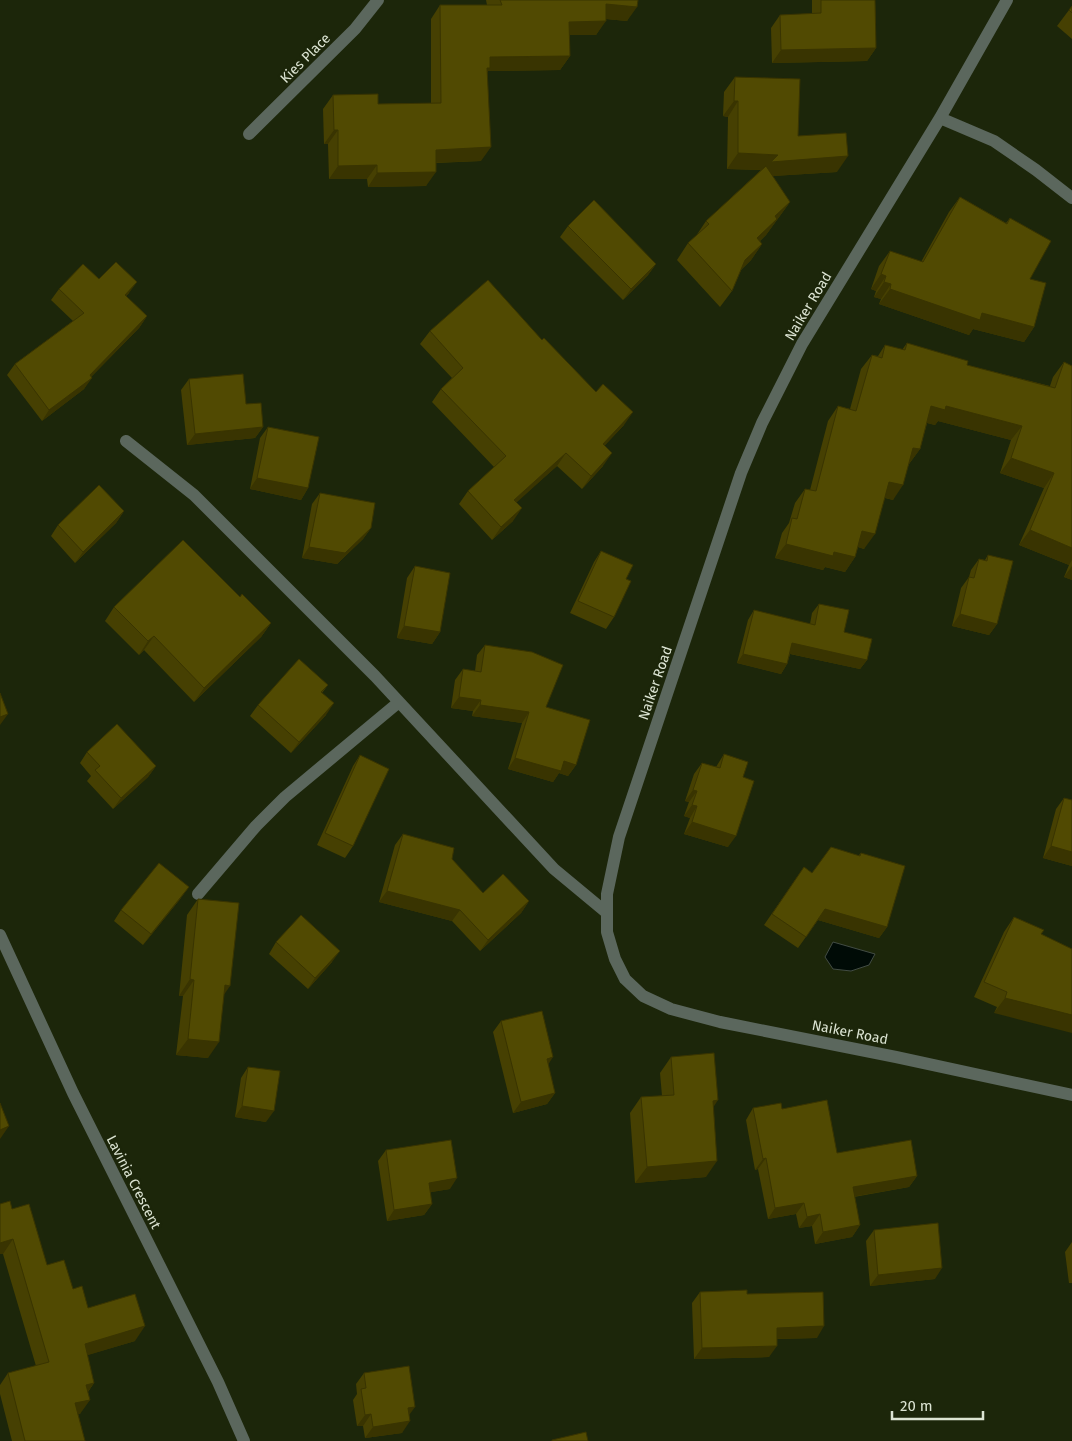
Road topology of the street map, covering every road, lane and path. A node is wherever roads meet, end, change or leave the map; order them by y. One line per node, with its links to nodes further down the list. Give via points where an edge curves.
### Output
1 (378, 0): 4 (street, Kies Place, via 355,29)
2 (1007, 0): 3 (street, Naiker Road)
3 (940, 118): 5 (street, via 994,141); 9 (street, Naiker Road, via 802,344 758,432 741,473 619,837 607,894)
4 (249, 134)
5 (1072, 198)
6 (126, 441): 7 (street, via 194,495)
7 (399, 702): 8 (street, via 285,797); 9 (street, via 520,835 554,869)
8 (198, 894)
9 (607, 913): 11 (street, Naiker Road, via 607,932 625,979 643,996 672,1009 720,1022)
10 (0, 935): 12 (street, Lavinia Crescent, via 73,1093 218,1382)
11 (1072, 1094)
12 (244, 1441)

